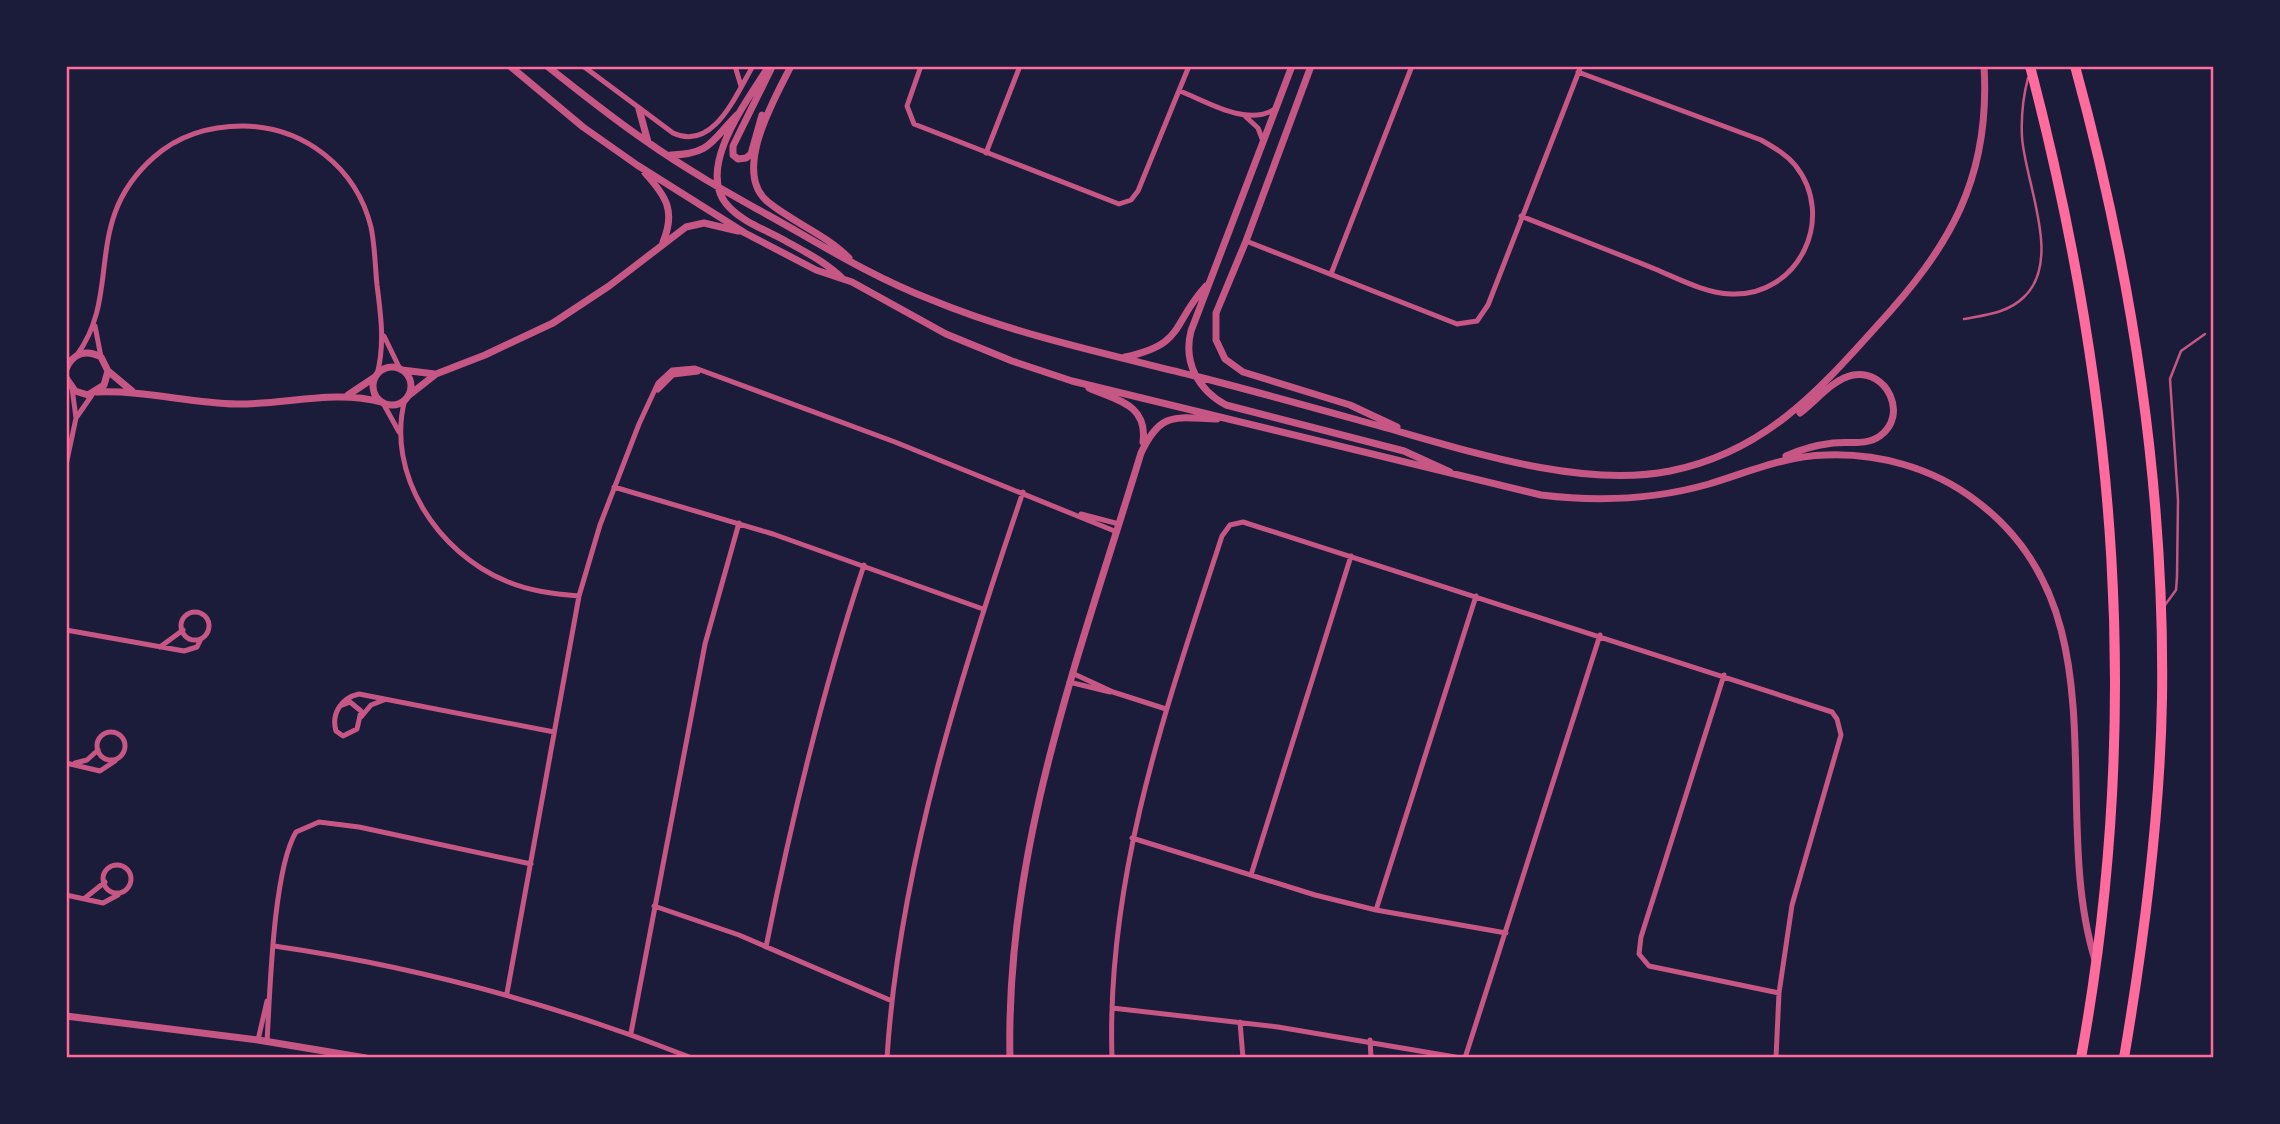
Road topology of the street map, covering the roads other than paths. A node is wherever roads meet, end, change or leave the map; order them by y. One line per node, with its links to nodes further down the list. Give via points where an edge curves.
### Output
1 (510, 66): 29 (street)
2 (547, 66): 25 (street)
3 (583, 66): 22 (street)
4 (736, 66): 18 (street)
5 (754, 66): 18 (street)
6 (771, 66): 20 (street, via 733,146 738,159 751,154 760,119); 21 (street)
7 (791, 66): 20 (street)
8 (921, 66): 27 (street, via 907,106 911,120)
9 (1020, 66): 27 (street)
10 (1189, 66): 19 (street)
11 (1292, 66): 23 (street)
12 (1311, 66): 33 (street)
13 (1412, 66): 36 (street)
14 (1984, 66): 61 (street, via 1976,162 1942,247 1909,292 1830,379)
15 (2075, 66): 77 (highway, via 2105,174 2137,347 2149,434)
16 (2030, 67): 39 (lane, via 2022,137 2041,242 2040,272 2024,298 2012,307); 107 (highway, via 2062,190 2089,338 2112,538 2115,745)
17 (1579, 69): 31 (street); 31 (street, via 1779,150 1806,182 1812,202 1809,242 1787,274 1762,288 1734,294 1714,292)
18 (741, 86): 22 (street, via 714,126 695,137 673,133)
19 (1180, 91): 24 (street); 27 (street, via 1138,191 1126,202 1113,203)
20 (772, 100): 35 (street, via 755,164 759,191)
21 (745, 107): 28 (street, via 706,149); 30 (street, via 721,152)
22 (639, 108): 25 (street)
23 (1277, 108): 24 (street); 26 (street)
24 (1245, 116): 26 (street, via 1258,128)
25 (648, 143): 28 (street)
26 (1263, 145): 38 (street)
27 (986, 153)
28 (668, 155): 30 (street)
29 (637, 165): 32 (street); 34 (street, via 668,202 670,221)
30 (717, 186): 35 (street); 37 (street, via 731,210 820,260)
31 (1521, 216): 36 (street, via 1484,314 1473,323 1457,324)
32 (746, 233): 34 (street, via 698,223); 37 (street)
33 (1247, 241): 36 (street); 62 (street, via 1214,320 1216,340 1226,359 1243,372 1350,405)
34 (662, 244): 49 (street, via 553,323)
35 (857, 265): 45 (street, via 987,321)
36 (1331, 274)
37 (843, 279): 52 (street, via 946,334)
38 (1209, 283): 45 (street, via 1167,342); 51 (street, via 1190,337 1189,357)
39 (1964, 319)
40 (94, 323): 41 (street, via 109,228 130,183 155,156 187,136 247,126 306,141 351,183 371,228); 43 (street); 44 (street)
41 (382, 330): 47 (street); 50 (street)
42 (2205, 334): 77 (lane, via 2181,351 2170,379 2178,577 2173,596)
43 (101, 357): 44 (street, via 87,352); 48 (street)
44 (72, 358): 46 (street)
45 (1120, 358): 51 (street)
46 (66, 369)
47 (400, 369): 49 (street); 50 (street, via 385,369); 57 (street, via 410,381)
48 (108, 371): 54 (street, via 104,386); 55 (street)
49 (436, 374): 57 (street)
50 (376, 376): 56 (street); 58 (street, via 373,390)
51 (1196, 376): 62 (street); 67 (street, via 1211,396 1226,405 1404,451)
52 (1072, 381): 60 (street); 64 (street, via 1133,407 1143,425)
53 (68, 382): 54 (street, via 84,394); 59 (street)
54 (95, 393): 55 (street); 59 (street)
55 (136, 393): 56 (street, via 239,404)
56 (347, 396): 58 (street)
57 (407, 398): 58 (street, via 392,405); 63 (street)
58 (382, 402): 63 (street)
59 (76, 418): 66 (street)
60 (1228, 419): 64 (street, via 1181,416 1167,420 1152,431); 67 (street)
61 (1772, 428): 62 (street, via 1689,466 1613,476 1548,469); 65 (street, via 1802,412 1849,376 1876,379 1892,400 1889,427 1873,440 1816,446)
62 (1406, 433)
63 (400, 434): 74 (street, via 415,493 433,524 457,550 507,582)
64 (1141, 453): 71 (street)
65 (1780, 460): 67 (street, via 1688,489 1625,498 1541,495); 107 (street, via 1853,455 1924,471 1983,505 2032,560 2058,619 2070,678 2076,723 2078,880)
66 (66, 465)
67 (1457, 476)
68 (614, 487): 69 (street, via 660,379 686,367); 70 (street); 74 (street)
69 (1023, 492): 71 (street); 76 (street)
70 (738, 523): 73 (street); 102 (street, via 705,644)
71 (1118, 528): 83 (street)
72 (1351, 556): 75 (street); 89 (street, via 1251,524 1230,525 1222,536); 97 (street)
73 (864, 565): 76 (street); 106 (street, via 808,748)
74 (579, 596): 91 (street)
75 (1476, 596): 80 (street); 103 (street)
76 (984, 610): 111 (street, via 930,804)
77 (2161, 610): 129 (highway, via 2157,790)
78 (66, 630): 82 (street)
79 (183, 630): 81 (street, via 187,639); 81 (street, via 190,612 200,610 208,623); 82 (street)
80 (1600, 635): 84 (street); 104 (street)
81 (201, 639): 82 (street, via 191,650)
82 (160, 647)
83 (1072, 673): 85 (street); 86 (street)
84 (1724, 675): 109 (street, via 1824,707 1837,719 1840,735 1800,872); 109 (street, via 1639,954 1649,966)
85 (1069, 682): 86 (street); 122 (street, via 1029,838 1015,952)
86 (1113, 692): 89 (street)
87 (387, 700): 88 (street, via 359,694); 90 (street, via 371,705); 91 (street)
88 (340, 706): 90 (street, via 355,704); 90 (street, via 334,721 339,734 352,734)
89 (1166, 709): 95 (street)
90 (361, 717)
91 (554, 732): 96 (street)
92 (98, 750): 93 (street, via 108,761); 93 (street, via 103,735 117,732 123,744); 94 (street, via 87,760)
93 (117, 758): 94 (street, via 100,771)
94 (69, 763)
95 (1132, 838): 97 (street); 112 (street)
96 (531, 864): 105 (street, via 319,822 296,832 286,853); 108 (street)
97 (1251, 875): 103 (street)
98 (105, 882): 100 (street, via 109,892); 100 (street, via 110,865 124,866 128,883); 101 (street)
99 (66, 895): 101 (street)
100 (118, 895): 101 (street, via 103,903)
101 (85, 898)
102 (654, 906): 106 (street); 115 (street)
103 (1376, 910): 104 (street)
104 (1506, 933): 126 (street)
105 (274, 946): 108 (street, via 368,960); 110 (street)
106 (766, 947): 111 (street)
107 (2095, 961): 128 (highway)
108 (507, 993): 115 (street)
109 (1779, 993): 127 (street)
110 (268, 998): 116 (street); 118 (street)
111 (892, 1001): 121 (street)
112 (1112, 1008): 114 (street); 123 (street)
113 (66, 1016): 116 (street)
114 (1240, 1022): 117 (street); 124 (street)
115 (631, 1033): 120 (street)
116 (258, 1040): 118 (street)
117 (1370, 1040): 125 (street); 126 (street)
118 (267, 1041): 119 (street)
119 (366, 1058)
120 (692, 1058)
121 (887, 1058)
122 (1010, 1058)
123 (1112, 1058)
124 (1243, 1058)
125 (1371, 1058)
126 (1463, 1058)
127 (1776, 1058)
128 (2081, 1058)
129 (2124, 1058)

